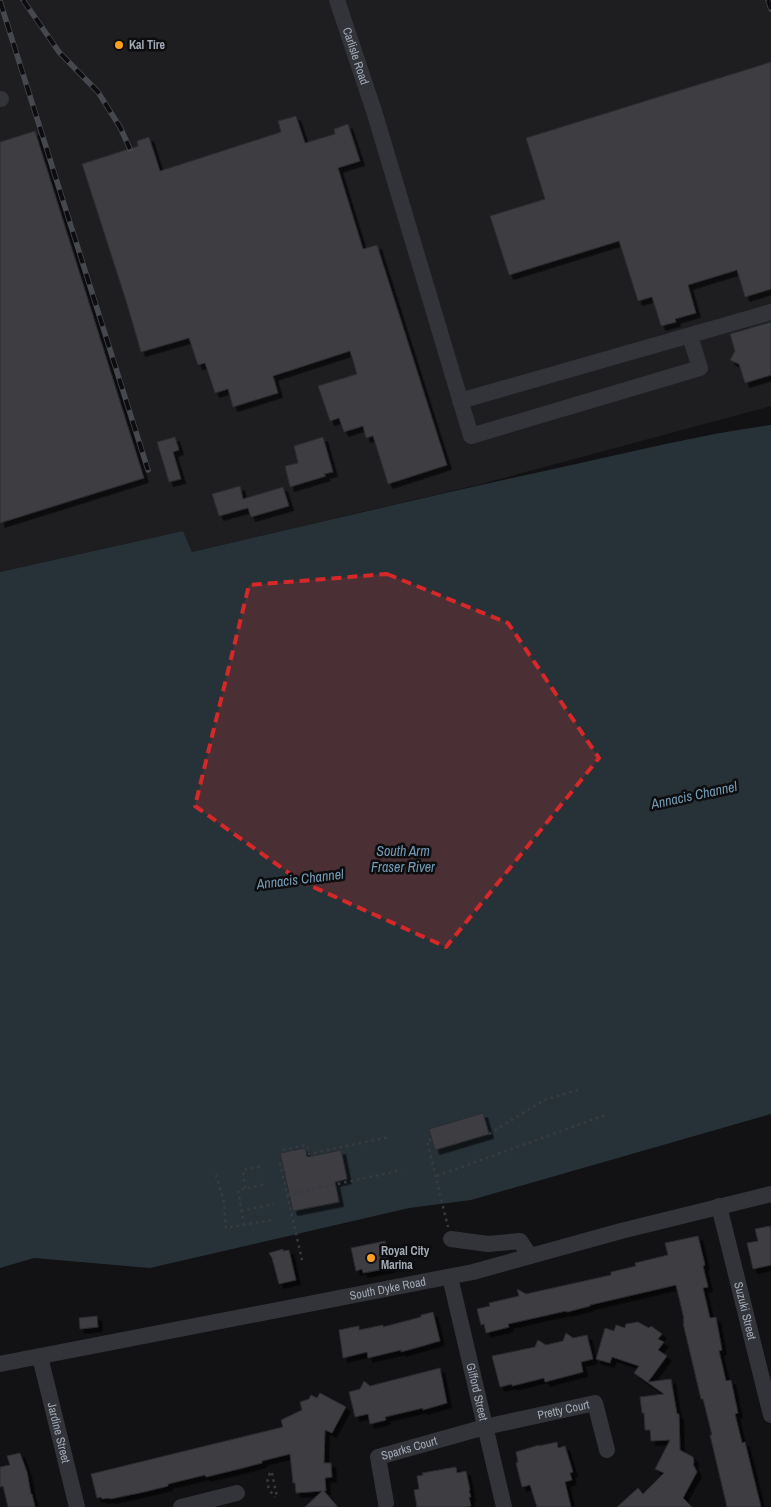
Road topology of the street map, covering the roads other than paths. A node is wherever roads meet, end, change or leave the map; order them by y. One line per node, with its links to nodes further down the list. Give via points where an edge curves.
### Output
1 (337, 0): 4 (street, Carlisle Road, via 374,112)
2 (771, 312): 3 (street)
3 (690, 336): 4 (street); 4 (street, Carlisle Road, via 700,368 471,436)
4 (460, 401)
5 (771, 1194): 6 (street, South Dyke Road)
6 (719, 1206): 8 (street, South Dyke Road); 11 (street, Suzuki Street)
7 (451, 1239): 8 (street, via 488,1244 520,1241)
8 (530, 1256): 9 (street, South Dyke Road)
9 (450, 1276): 10 (street, South Dyke Road); 14 (street, Gifford Street)
10 (40, 1357): 12 (street, South Dyke Road); 18 (street, Jardine Street)
11 (765, 1362): 13 (street, Suzuki Street)
12 (0, 1364)
13 (771, 1416)
14 (485, 1427): 15 (street, Pretty Court, via 595,1403); 17 (street, Sparks Court, via 378,1457); 20 (street, Gifford Street)
15 (607, 1450)
16 (237, 1493): 19 (street)
17 (386, 1503)
18 (77, 1507)
19 (181, 1507)
20 (504, 1507)

